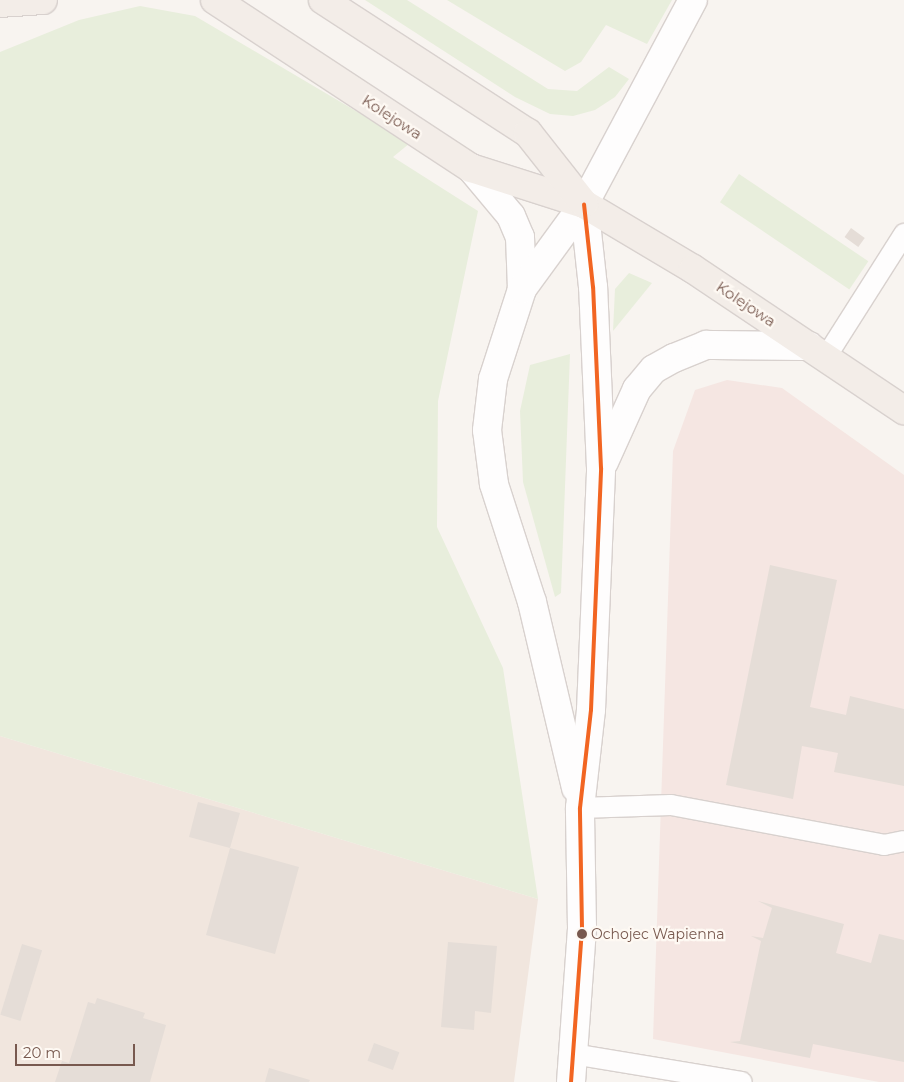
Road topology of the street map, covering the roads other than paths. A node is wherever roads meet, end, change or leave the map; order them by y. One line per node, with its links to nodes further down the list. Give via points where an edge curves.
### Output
1 (43, 0): 5 (main road)
2 (215, 0): 6 (main road, Kolejowa)
3 (323, 0): 7 (main road, Kolejowa, via 528,133)
4 (693, 0): 7 (street)
5 (0, 3)
6 (471, 168): 7 (main road, Kolejowa); 9 (street, via 511,216 520,236)
7 (584, 204): 9 (street); 10 (main road, Kolejowa); 12 (street, via 593,287)
8 (904, 234): 10 (lane)
9 (522, 289): 13 (street, via 493,379 488,457 532,602)
10 (817, 352): 11 (main road, Kolejowa); 12 (street, via 706,345 654,369 624,413)
11 (904, 410)
12 (601, 468): 13 (street, via 591,710)
13 (580, 808): 14 (lane, via 664,805 884,845); 15 (street, via 582,928)
14 (904, 841)
15 (574, 1054): 16 (street); 17 (lane)
16 (571, 1082)
17 (742, 1082)

